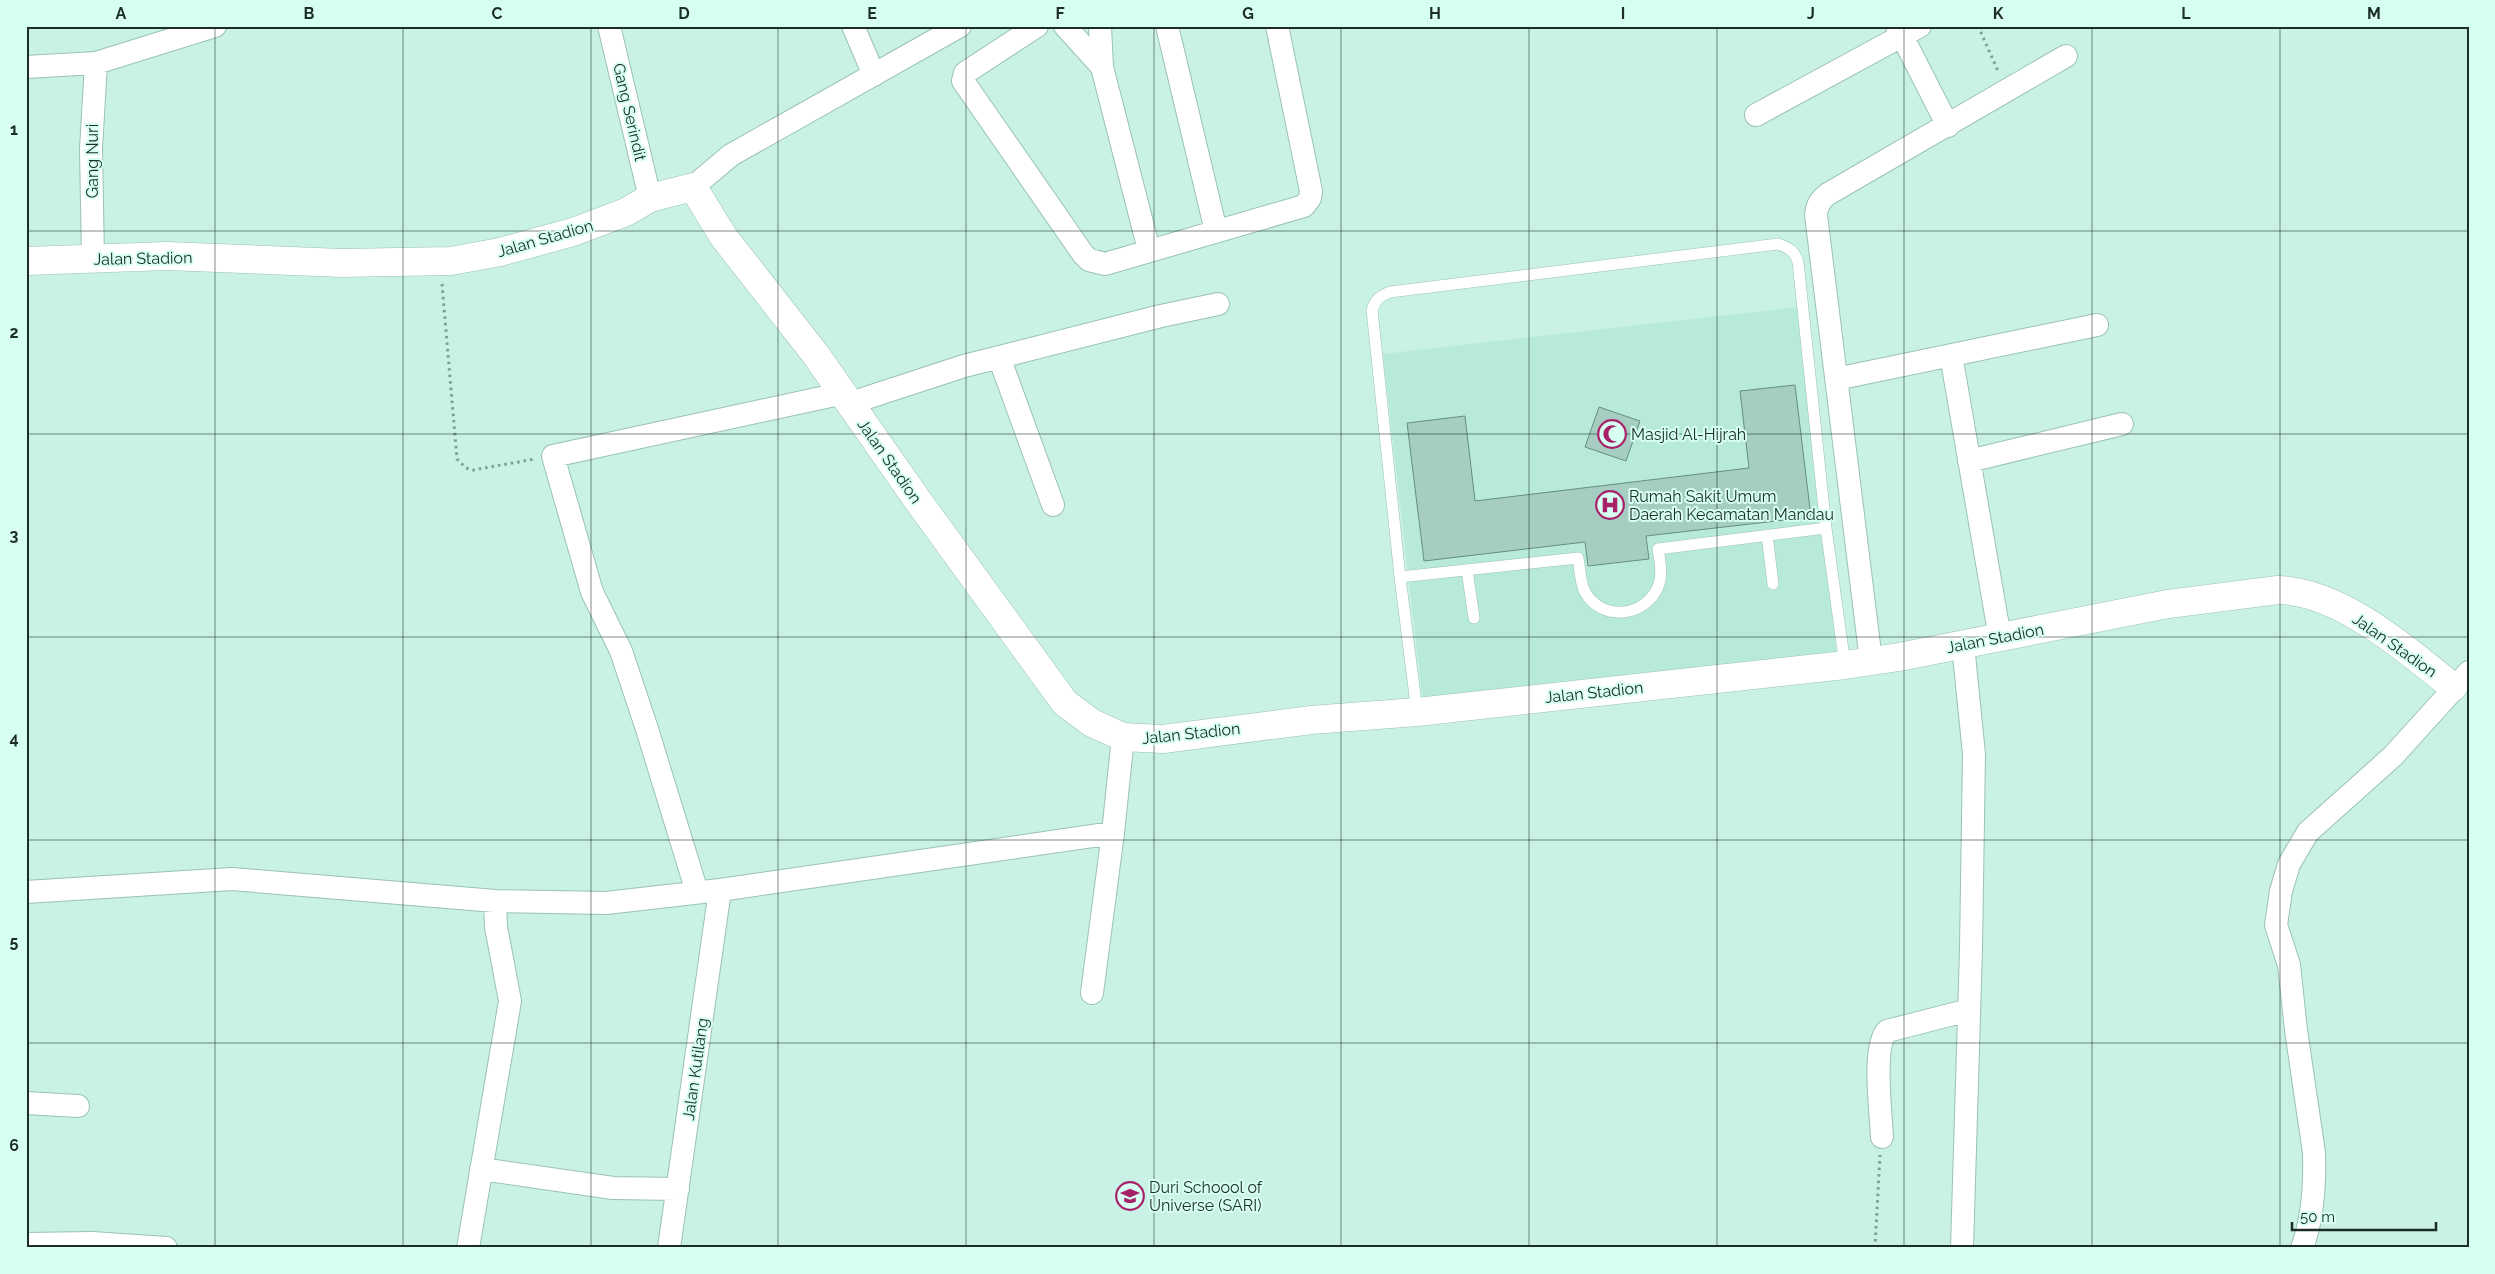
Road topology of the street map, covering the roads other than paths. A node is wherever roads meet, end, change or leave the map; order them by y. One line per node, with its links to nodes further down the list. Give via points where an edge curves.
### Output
1 (215, 26): 12 (street)
2 (609, 26): 19 (street, Gang Serindit)
3 (853, 26): 15 (street)
4 (960, 26): 15 (street)
5 (1037, 26): 21 (street, via 966,72 964,86 1089,260 1105,264)
6 (1065, 26): 14 (street)
7 (1100, 26): 14 (street)
8 (1167, 26): 20 (street)
9 (1277, 26): 20 (street, via 1310,198 1304,206)
10 (1906, 30): 16 (street); 17 (street)
11 (2066, 56): 17 (street)
12 (96, 63): 13 (street); 22 (street, Gang Nuri, via 91,149)
13 (26, 67)
14 (1102, 67): 21 (street)
15 (874, 75): 18 (street, via 731,155)
16 (1756, 115)
17 (1948, 126): 28 (street, via 1820,200 1816,215)
18 (693, 187): 19 (street, Jalan Stadion); 29 (street, Jalan Stadion, via 723,236)
19 (650, 198): 22 (street, Jalan Stadion, via 626,212 573,232 500,252 440,261 342,263 167,256)
20 (1216, 231): 21 (street)
21 (1149, 250)
22 (93, 259): 23 (street, Jalan Stadion)
23 (26, 261)
24 (1218, 304): 27 (street)
25 (2097, 325): 26 (street)
26 (1951, 355): 28 (street); 31 (street)
27 (999, 357): 29 (street); 32 (street)
28 (1836, 379): 41 (street)
29 (847, 398): 44 (street, Jalan Stadion, via 1065,703 1092,723); 48 (street, via 552,456 592,592 624,660)
30 (2122, 424): 31 (street)
31 (1969, 461): 39 (street)
32 (1053, 505)
33 (1826, 528): 34 (lane); 36 (lane, via 1798,262 1795,253 1778,244 1382,295 1372,310); 41 (lane)
34 (1767, 535): 35 (lane, via 1658,549 1661,573 1658,587 1642,607 1631,612 1604,610 1595,603 1585,592 1578,558); 37 (lane)
35 (1467, 570): 36 (lane); 38 (lane)
36 (1400, 576): 43 (lane)
37 (1773, 584)
38 (1474, 618)
39 (2000, 638): 40 (street, Jalan Stadion); 42 (street, Jalan Stadion, via 2168,604 2294,590 2336,605)
40 (1963, 645): 41 (street, Jalan Stadion); 51 (street, via 1974,754)
41 (1858, 663): 43 (street, Jalan Stadion)
42 (2461, 680): 62 (street, via 2393,756 2308,832 2289,864 2281,891 2276,925 2289,965 2314,1153 2310,1222)
43 (1417, 712): 44 (street, Jalan Stadion, via 1311,720 1163,739)
44 (1123, 737): 45 (street)
45 (1113, 833): 46 (street); 50 (street)
46 (720, 890): 48 (street); 56 (street, Jalan Kutilang)
47 (26, 892): 49 (street, via 232,879)
48 (697, 892): 49 (street, via 606,903)
49 (495, 901): 55 (street, via 496,927 510,1001)
50 (1092, 993)
51 (1969, 1010): 54 (street, via 1887,1030 1884,1034 1879,1050); 61 (street)
52 (26, 1103): 53 (street)
53 (78, 1106)
54 (1882, 1137)
55 (481, 1169): 56 (street, via 613,1188); 59 (street)
56 (678, 1189): 60 (street, Jalan Kutilang)
57 (26, 1244): 58 (street, via 92,1243)
58 (166, 1248)
59 (468, 1248)
60 (669, 1248)
61 (1962, 1248)
62 (2302, 1248)

